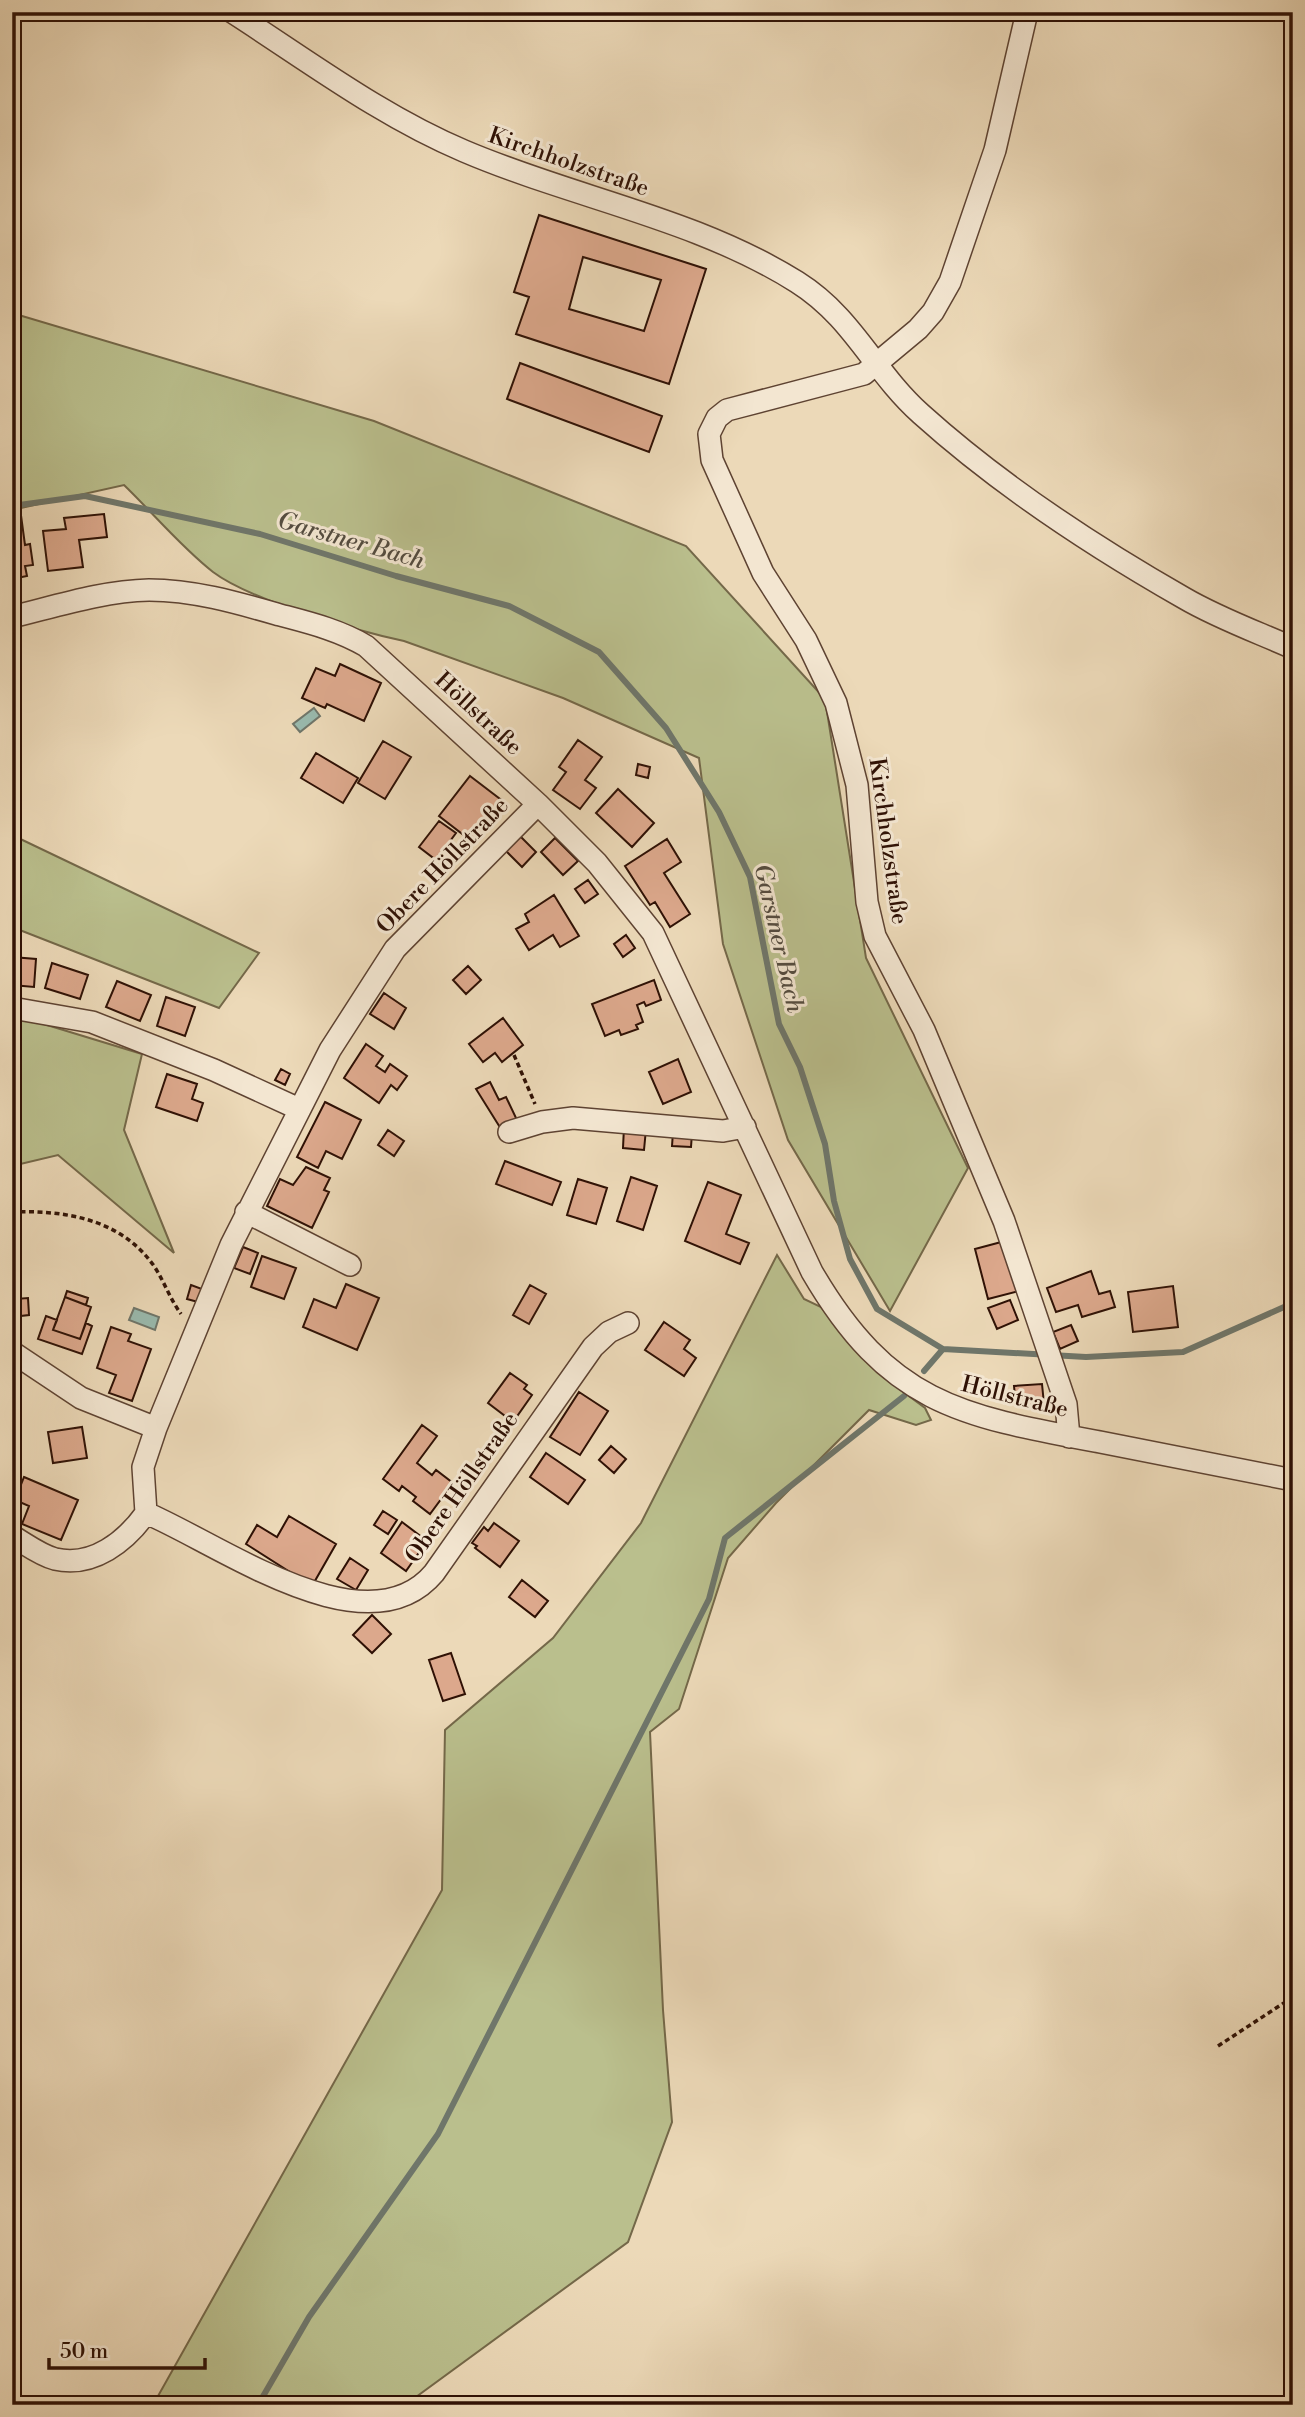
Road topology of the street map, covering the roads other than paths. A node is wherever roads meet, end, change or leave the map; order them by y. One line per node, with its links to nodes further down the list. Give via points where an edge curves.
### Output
1 (232, 12): 3 (street, Kirchholzstraße, via 431,136 524,176 727,244 766,263 834,311)
2 (1027, 12): 3 (street, via 995,150 950,282 925,321)
3 (877, 366): 5 (street, Kirchholzstraße, via 920,413 1034,507 1186,600); 16 (street, Kirchholzstraße, via 848,380 727,410 712,426 709,447 750,548 806,640 836,703 857,785 867,902 876,936 924,1030 1004,1221 1070,1418)
4 (12, 617): 6 (street, Höllstraße, via 150,590 218,598 348,635 388,664)
5 (1293, 648)
6 (538, 804): 8 (street, Obere Höllstraße, via 395,949 355,1007); 9 (street, Höllstraße, via 597,863 653,933)
7 (12, 1008): 8 (street, via 92,1022)
8 (299, 1109): 11 (street, Obere Höllstraße)
9 (745, 1127): 10 (street, via 723,1131 573,1118); 16 (street, Höllstraße, via 812,1272 845,1323 870,1350 897,1375 948,1406 1018,1428)
10 (509, 1132)
11 (246, 1212): 12 (street); 15 (street, Obere Höllstraße)
12 (350, 1265)
13 (628, 1323): 18 (street, Obere Höllstraße, via 593,1347 434,1573 406,1595 373,1601 311,1592)
14 (12, 1352): 15 (street, via 81,1398)
15 (156, 1428): 18 (street, Obere Höllstraße, via 144,1467)
16 (1069, 1437): 17 (street, Höllstraße)
17 (1293, 1480)
18 (146, 1513): 19 (street, via 122,1541 77,1560 44,1555)
19 (12, 1536)

